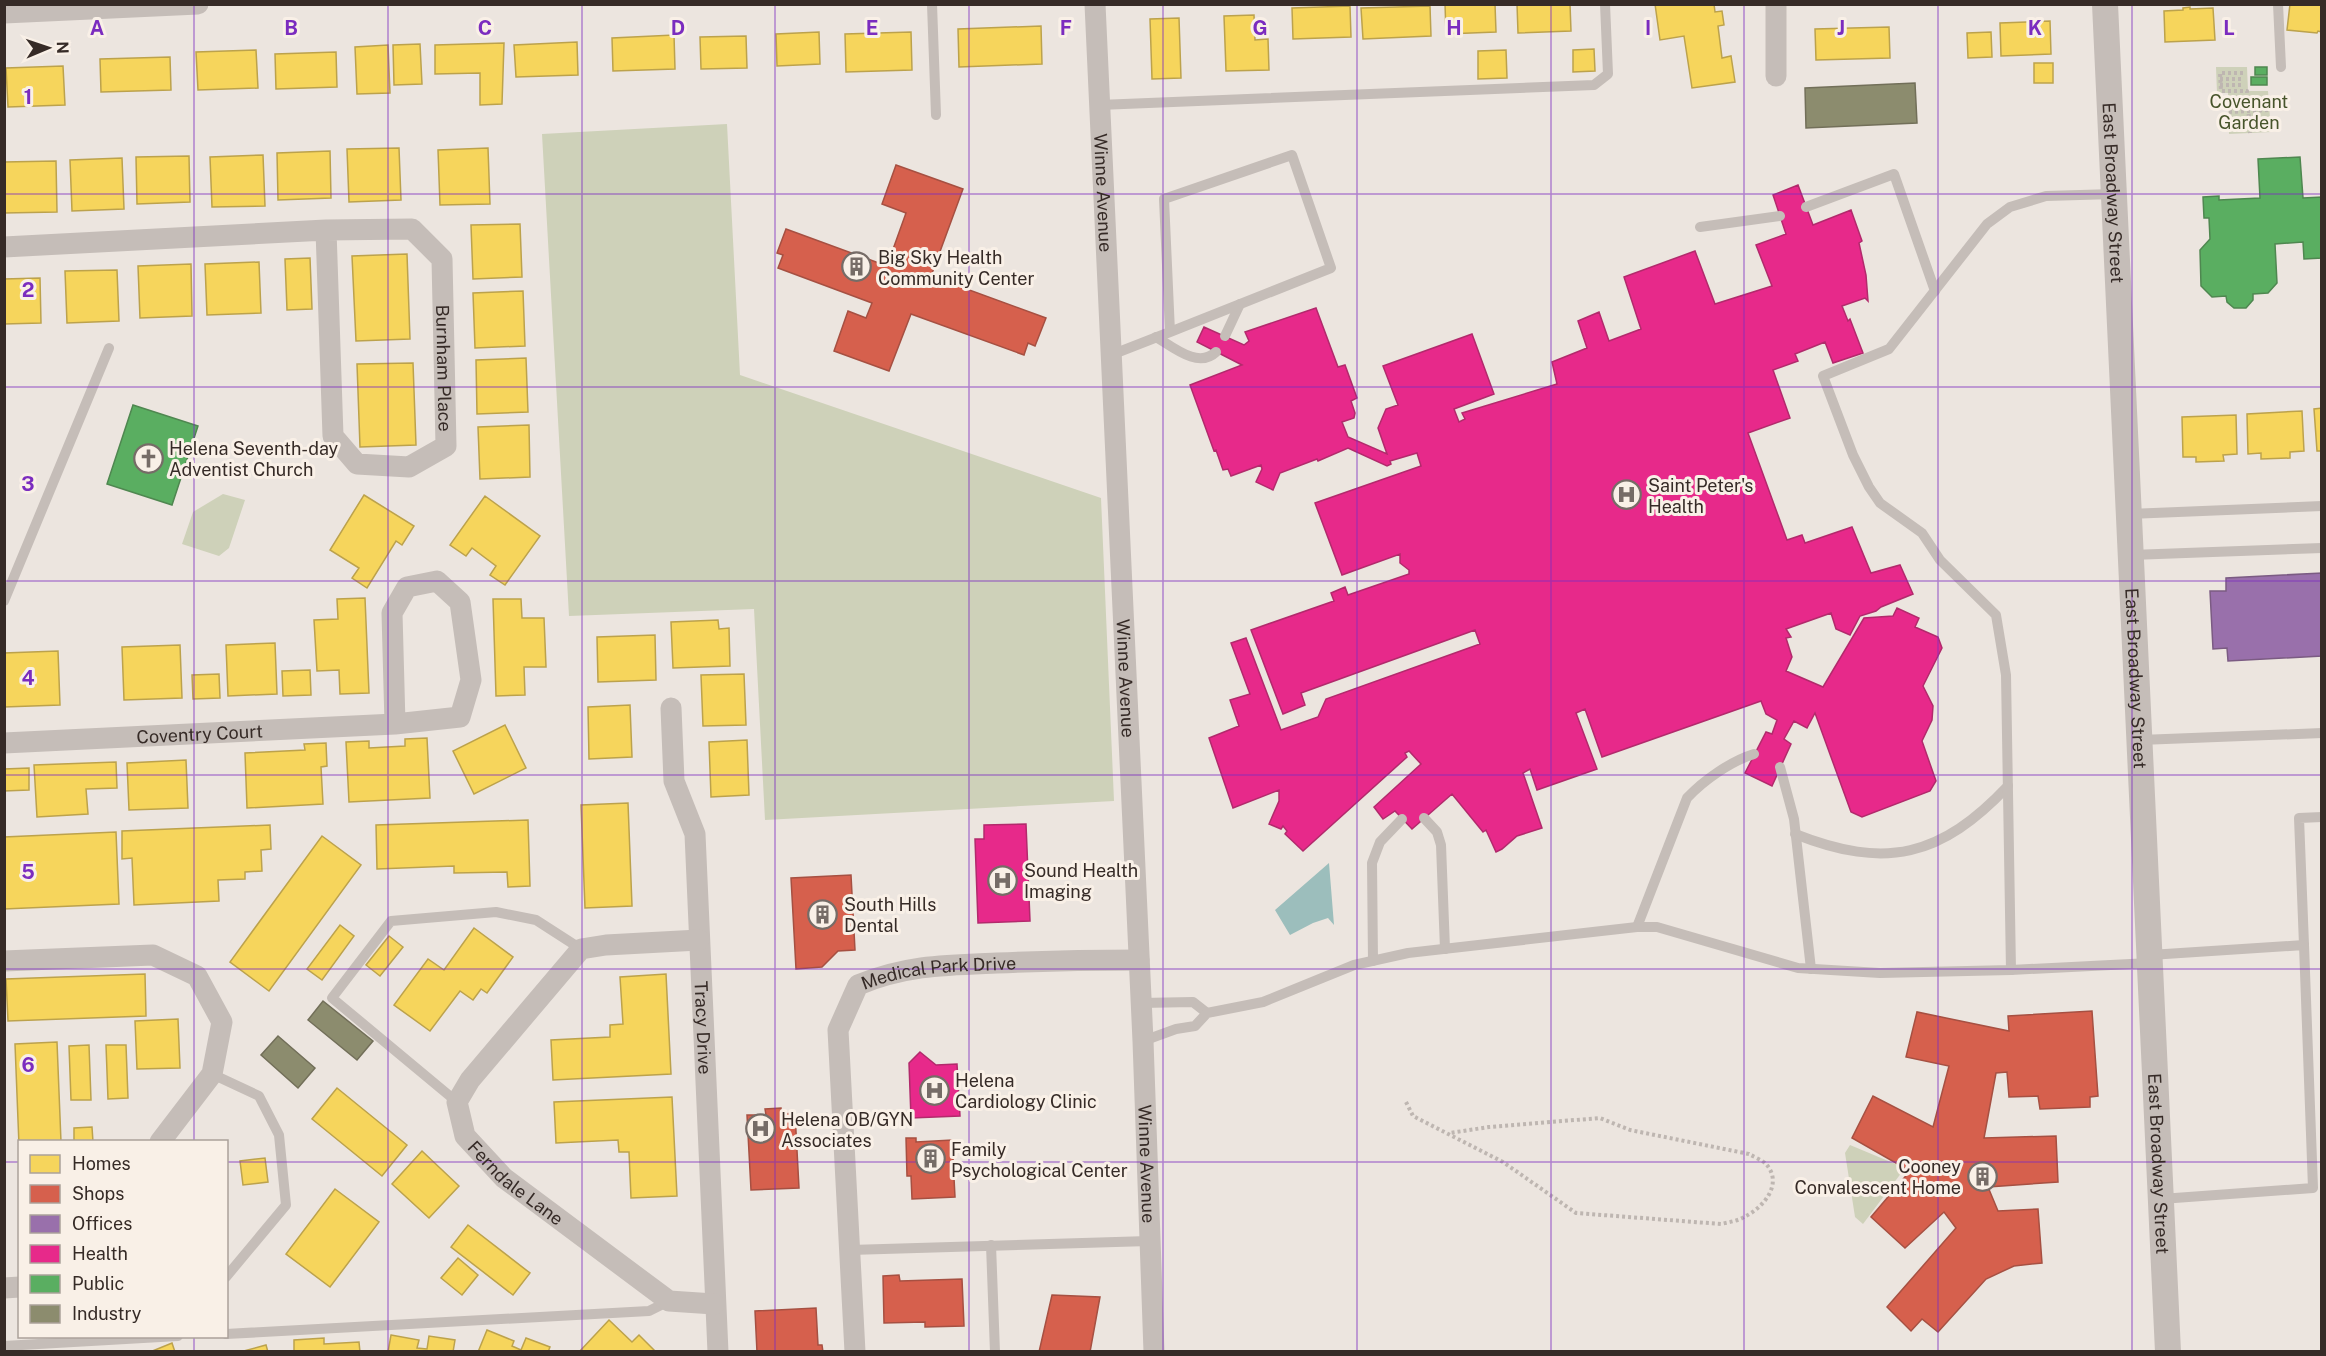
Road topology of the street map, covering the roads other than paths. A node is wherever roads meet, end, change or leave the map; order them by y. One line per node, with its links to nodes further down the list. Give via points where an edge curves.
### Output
1 (198, 4): 8 (street)
2 (932, 4): 12 (lane)
3 (1095, 4): 11 (street, Winne Avenue)
4 (1605, 4): 11 (lane, via 1608,74 1594,85)
5 (1776, 4): 10 (street)
6 (2105, 4): 13 (street, East Broadway Street)
7 (2278, 4): 9 (lane)
8 (4, 13)
9 (2282, 67)
10 (1776, 76)
11 (1099, 105): 26 (street, Winne Avenue)
12 (936, 115)
13 (2114, 194): 19 (lane, via 2046,196 2010,207 1987,224); 28 (street, East Broadway Street)
14 (1806, 207): 19 (lane, via 1894,174)
15 (1780, 216): 16 (lane)
16 (1700, 227)
17 (326, 230): 17 (street, Burnham Place, via 412,229 442,259 446,446 409,467 357,465 333,436); 18 (street, Burnham Place)
18 (4, 247)
19 (1935, 291): 39 (lane, via 1889,349 1823,376 1853,455 1880,503 1922,533 1940,560 1996,615 2006,675)
20 (1240, 304): 21 (lane); 21 (lane, via 1331,268 1292,155 1164,199); 22 (lane)
21 (1170, 332): 23 (lane)
22 (1225, 336)
23 (1156, 337): 25 (lane, via 1202,360); 26 (lane)
24 (109, 348): 31 (lane)
25 (1216, 352)
26 (1111, 355): 50 (street, Winne Avenue)
27 (2322, 506): 28 (lane)
28 (2129, 514): 30 (street, East Broadway Street)
29 (2322, 548): 30 (lane)
30 (2131, 555): 35 (street, East Broadway Street)
31 (4, 602)
32 (671, 708): 45 (street, Tracy Drive, via 674,780 695,834)
33 (395, 724): 33 (street, Coventry Court, via 460,717 471,680 460,602 437,581 407,587 392,613); 36 (street, Coventry Court)
34 (2322, 733): 35 (lane)
35 (2139, 741): 49 (street, East Broadway Street)
36 (4, 743)
37 (1754, 754): 44 (lane, via 1730,764 1687,798)
38 (1780, 767): 43 (lane)
39 (2008, 786): 43 (lane, via 1981,813 1943,840 1923,848 1876,853 1845,851); 54 (lane)
40 (2322, 817): 46 (lane, via 2299,818)
41 (1424, 818): 48 (lane, via 1437,832 1441,845)
42 (1402, 819): 52 (lane, via 1380,842 1372,863)
43 (1795, 834): 53 (lane)
44 (1637, 927): 48 (lane); 53 (lane, via 1657,927)
45 (699, 940): 47 (street); 68 (street, Tracy Drive)
46 (2304, 945): 49 (lane); 61 (lane)
47 (581, 949): 59 (street, via 470,1080); 59 (lane, via 536,920 496,912 391,921 332,998)
48 (1445, 949): 52 (lane)
49 (2150, 959): 54 (lane); 62 (street, East Broadway Street)
50 (1140, 960): 55 (street, Winne Avenue); 65 (street, Medical Park Drive, via 937,965 886,973 858,985 837,1029)
51 (4, 961): 58 (street, via 153,955 197,976 222,1022)
52 (1373, 961): 56 (lane, via 1263,1002)
53 (1811, 969): 54 (lane, via 1874,973)
54 (2011, 970)
55 (1141, 1003): 56 (lane, via 1193,1002); 57 (street, Winne Avenue)
56 (1207, 1012): 57 (lane, via 1195,1026)
57 (1143, 1041): 63 (street, Winne Avenue)
58 (212, 1074): 60 (street); 66 (lane, via 259,1096 279,1135 285,1205)
59 (457, 1102): 67 (street, Ferndale Lane, via 465,1136 504,1178)
60 (162, 1140)
61 (2317, 1187): 62 (lane)
62 (2161, 1199): 76 (street, East Broadway Street)
63 (1149, 1241): 64 (lane); 75 (street, Winne Avenue)
64 (991, 1245): 65 (lane); 74 (lane)
65 (850, 1250): 73 (street, Medical Park Drive)
66 (228, 1275)
67 (669, 1301): 68 (street); 69 (lane, via 649,1311)
68 (714, 1304): 72 (street, Tracy Drive)
69 (228, 1334)
70 (143, 1338): 71 (lane)
71 (4, 1346)
72 (718, 1352)
73 (855, 1352)
74 (994, 1352)
75 (1154, 1352)
76 (2168, 1352)

